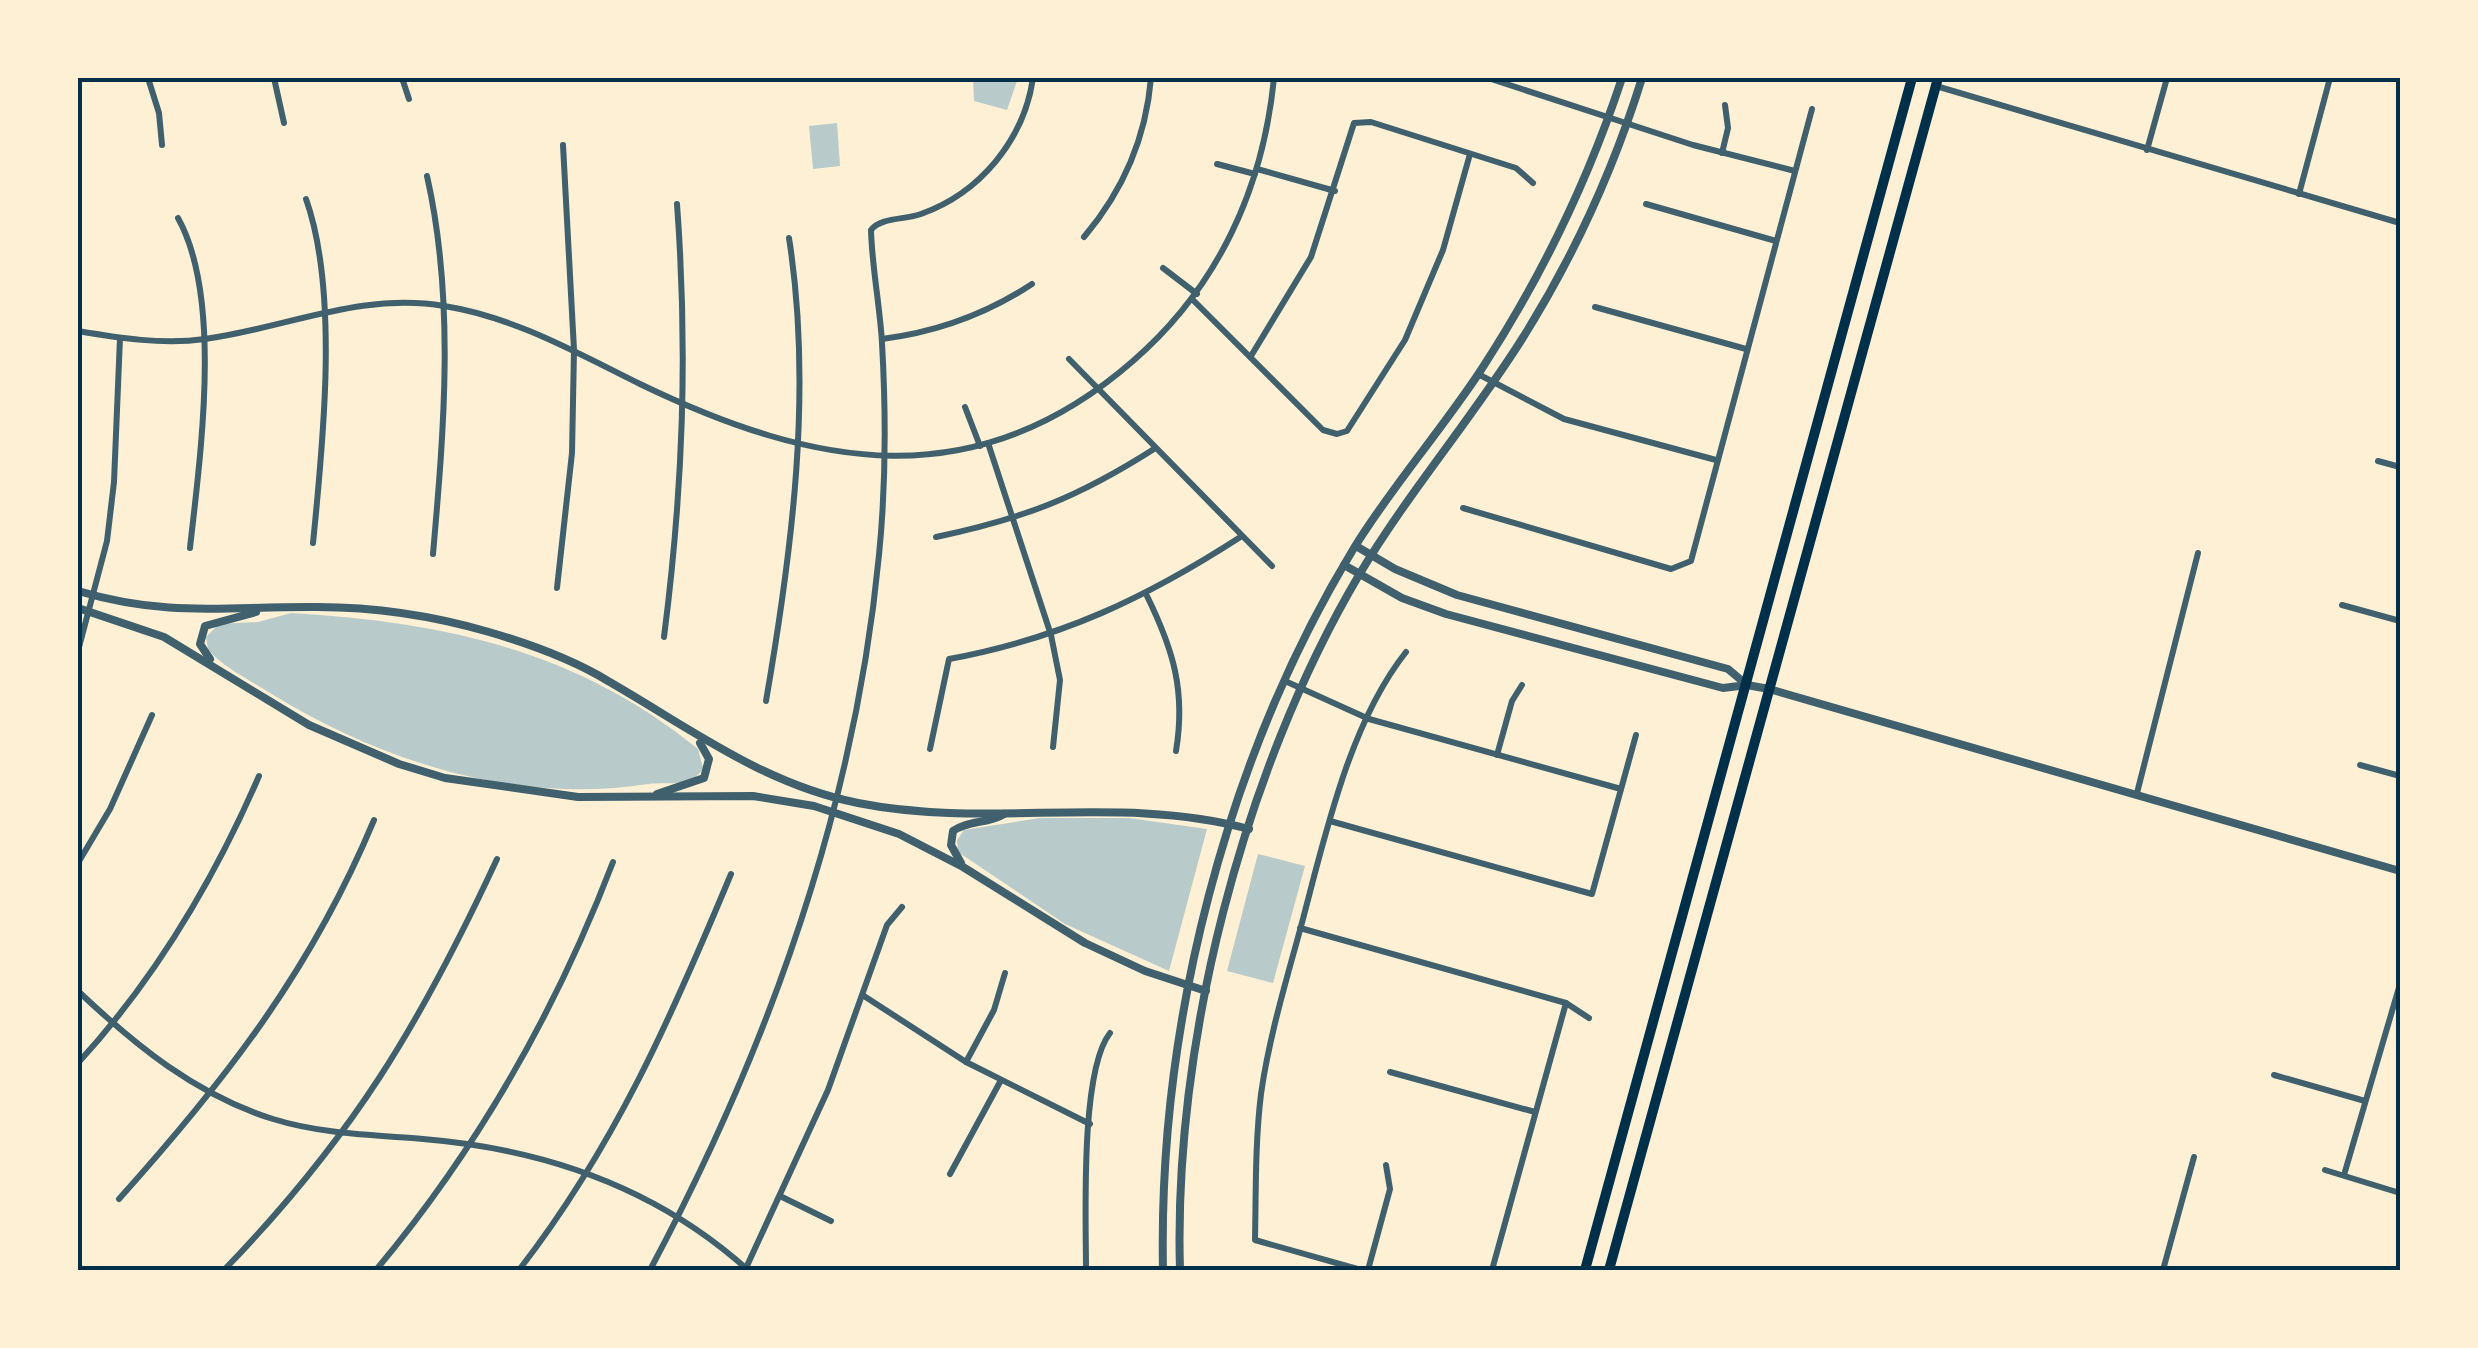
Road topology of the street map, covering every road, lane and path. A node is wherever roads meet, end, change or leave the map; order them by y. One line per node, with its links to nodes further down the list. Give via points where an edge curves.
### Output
1 (148, 78): 20 (street)
2 (274, 78): 18 (street)
3 (402, 78): 14 (street)
4 (1033, 78): 48 (street, via 1017,128 980,178 934,209 871,230)
5 (1151, 78): 37 (street, via 1130,164)
6 (1274, 78): 27 (street)
7 (1488, 78): 17 (street)
8 (1622, 78): 17 (street)
9 (1642, 78): 19 (street)
10 (1912, 78): 95 (main road)
11 (2167, 78): 22 (street)
12 (2330, 78): 31 (street)
13 (1937, 82): 22 (street); 97 (main road)
14 (409, 100)
15 (1726, 106): 24 (street)
16 (1812, 109): 26 (street)
17 (1609, 117): 19 (street); 54 (street, via 1553,248)
18 (284, 123)
19 (1627, 123): 24 (street); 55 (street, via 1568,258)
20 (162, 145)
21 (564, 145): 51 (street)
22 (2146, 150): 31 (street)
23 (1470, 154): 29 (street, via 1516,168); 30 (street, via 1371,122 1354,123); 52 (street, via 1442,250 1405,340 1347,431 1323,430)
24 (1722, 154): 26 (street)
25 (1217, 164): 27 (street)
26 (1795, 171): 39 (street)
27 (1256, 172): 30 (street); 42 (street, via 1233,232)
28 (427, 176): 43 (street)
29 (1533, 183)
30 (1335, 191): 52 (street, via 1311,258)
31 (2298, 194): 36 (street)
32 (306, 198): 45 (street)
33 (677, 204): 57 (street)
34 (1646, 204): 39 (street)
35 (178, 218): 49 (street, via 197,266)
36 (2400, 223)
37 (1084, 237)
38 (788, 238): 59 (street, via 796,283)
39 (1776, 241): 50 (street)
40 (1163, 268): 42 (street)
41 (1032, 284): 48 (street, via 966,320)
42 (1195, 297): 52 (street); 56 (street)
43 (444, 306): 45 (street, via 403,302); 51 (street); 74 (street, via 444,428)
44 (1595, 307): 50 (street)
45 (323, 311): 49 (street); 70 (street, via 325,426)
46 (78, 331): 47 (street)
47 (120, 338): 49 (street); 81 (street, via 114,482)
48 (882, 339): 62 (street)
49 (203, 340): 72 (street, via 202,439)
50 (1746, 349): 63 (street)
51 (574, 350): 57 (street); 79 (street, via 572,452)
52 (1251, 356)
53 (1069, 358): 56 (street)
54 (1478, 374): 55 (street); 71 (street)
55 (1493, 383): 63 (street, via 1564,420); 75 (street)
56 (1098, 389): 60 (street); 61 (street)
57 (686, 405): 59 (street); 89 (street)
58 (965, 407): 60 (street)
59 (796, 442): 62 (street); 98 (street, via 791,532)
60 (984, 445): 62 (street); 67 (street)
61 (1154, 449): 67 (street); 68 (street)
62 (884, 459): 113 (street, via 866,651)
63 (1716, 460): 66 (street, via 1691,561 1682,568)
64 (2378, 461): 65 (street)
65 (2400, 467)
66 (1463, 508)
67 (1014, 521): 69 (street); 88 (street)
68 (1242, 536): 77 (street); 82 (street)
69 (936, 538)
70 (312, 542)
71 (1356, 546): 75 (street); 76 (street)
72 (190, 548)
73 (2198, 553): 111 (street)
74 (433, 554)
75 (1372, 556): 78 (street); 95 (street, via 1446,591 1728,670)
76 (1344, 565): 78 (street); 93 (street)
77 (1272, 566)
78 (1360, 574): 95 (street, via 1422,607 1462,619 1722,688); 96 (street)
79 (557, 588)
80 (78, 591): 81 (street)
81 (96, 596): 85 (street, via 187,612); 86 (street)
82 (1147, 596): 88 (street); 105 (street, via 1178,668)
83 (2342, 604): 87 (street)
84 (78, 608): 86 (street)
85 (260, 610): 92 (street, via 205,626 200,644); 102 (street, via 388,611 487,631 607,680)
86 (90, 612): 90 (street); 92 (street, via 164,637)
87 (2400, 620)
88 (1051, 635): 103 (street, via 1060,680); 104 (street, via 949,658)
89 (664, 637)
90 (78, 651)
91 (1406, 652): 100 (street)
92 (214, 664): 112 (street, via 310,725 434,775 578,798)
93 (1284, 680): 96 (street); 118 (street)
94 (1522, 685): 106 (street)
95 (1747, 685): 97 (street); 171 (main road)
96 (1301, 688): 100 (street); 119 (street)
97 (1770, 690): 111 (street); 172 (main road)
98 (766, 702)
99 (152, 715): 122 (street)
100 (1370, 718): 106 (street); 117 (street)
101 (1636, 735): 110 (street)
102 (698, 739): 112 (street, via 709,760 704,778); 113 (street)
103 (1053, 746)
104 (930, 749)
105 (1176, 751)
106 (1498, 755): 110 (street)
107 (2360, 765): 109 (street)
108 (259, 776): 136 (street, via 179,934)
109 (2400, 776)
110 (1621, 789): 117 (street, via 1592,894)
111 (2137, 793): 124 (street)
112 (653, 796): 114 (street, via 753,796)
113 (835, 796): 114 (street); 115 (street, via 932,813)
114 (832, 812): 123 (street, via 898,834); 158 (street, via 791,951 732,1104)
115 (1004, 814): 118 (street, via 1104,810); 123 (street, via 954,831 951,845)
116 (374, 820): 143 (street, via 290,985)
117 (1330, 821): 127 (street)
118 (1232, 824): 119 (street); 130 (street)
119 (1250, 829): 132 (street)
120 (497, 859): 147 (street, via 444,974)
121 (613, 862): 148 (street, via 550,1009)
122 (78, 863)
123 (963, 867): 130 (street, via 1085,943)
124 (2400, 871)
125 (731, 874): 152 (street, via 663,1038)
126 (902, 907): 133 (street, via 887,925)
127 (1300, 928): 134 (street); 168 (street, via 1267,1056 1255,1240)
128 (1005, 973): 138 (street)
129 (2400, 984): 144 (street)
130 (1188, 986): 132 (street); 166 (street, via 1168,1104)
131 (78, 991): 136 (street)
132 (1206, 991): 167 (street, via 1186,1086)
133 (864, 996): 138 (street); 156 (street)
134 (1566, 1003): 135 (street); 145 (street)
135 (1589, 1018)
136 (112, 1024): 139 (street); 143 (street)
137 (1110, 1033): 146 (street, via 1099,1052)
138 (966, 1062): 142 (street)
139 (78, 1063)
140 (1390, 1072): 145 (street)
141 (2274, 1075): 144 (street)
142 (1000, 1082): 146 (street); 153 (street)
143 (213, 1094): 147 (street, via 276,1120); 157 (street)
144 (2366, 1101): 154 (street)
145 (1535, 1112): 170 (street)
146 (1090, 1124): 165 (street)
147 (345, 1134): 148 (street); 161 (street)
148 (472, 1144): 152 (street); 162 (street)
149 (2194, 1157): 173 (street)
150 (1386, 1165): 169 (street, via 1390,1189)
151 (2325, 1170): 154 (street)
152 (590, 1172): 158 (street); 163 (street)
153 (950, 1174)
154 (2344, 1176): 155 (street)
155 (2400, 1192)
156 (782, 1196): 159 (street); 160 (street)
157 (120, 1199)
158 (679, 1216): 160 (street); 164 (street)
159 (831, 1221)
160 (747, 1269)
161 (224, 1270)
162 (376, 1270)
163 (518, 1270)
164 (650, 1270)
165 (1086, 1270)
166 (1163, 1270)
167 (1180, 1270)
168 (1361, 1270)
169 (1368, 1270)
170 (1492, 1270)
171 (1585, 1270)
172 (1609, 1270)
173 (2163, 1270)

